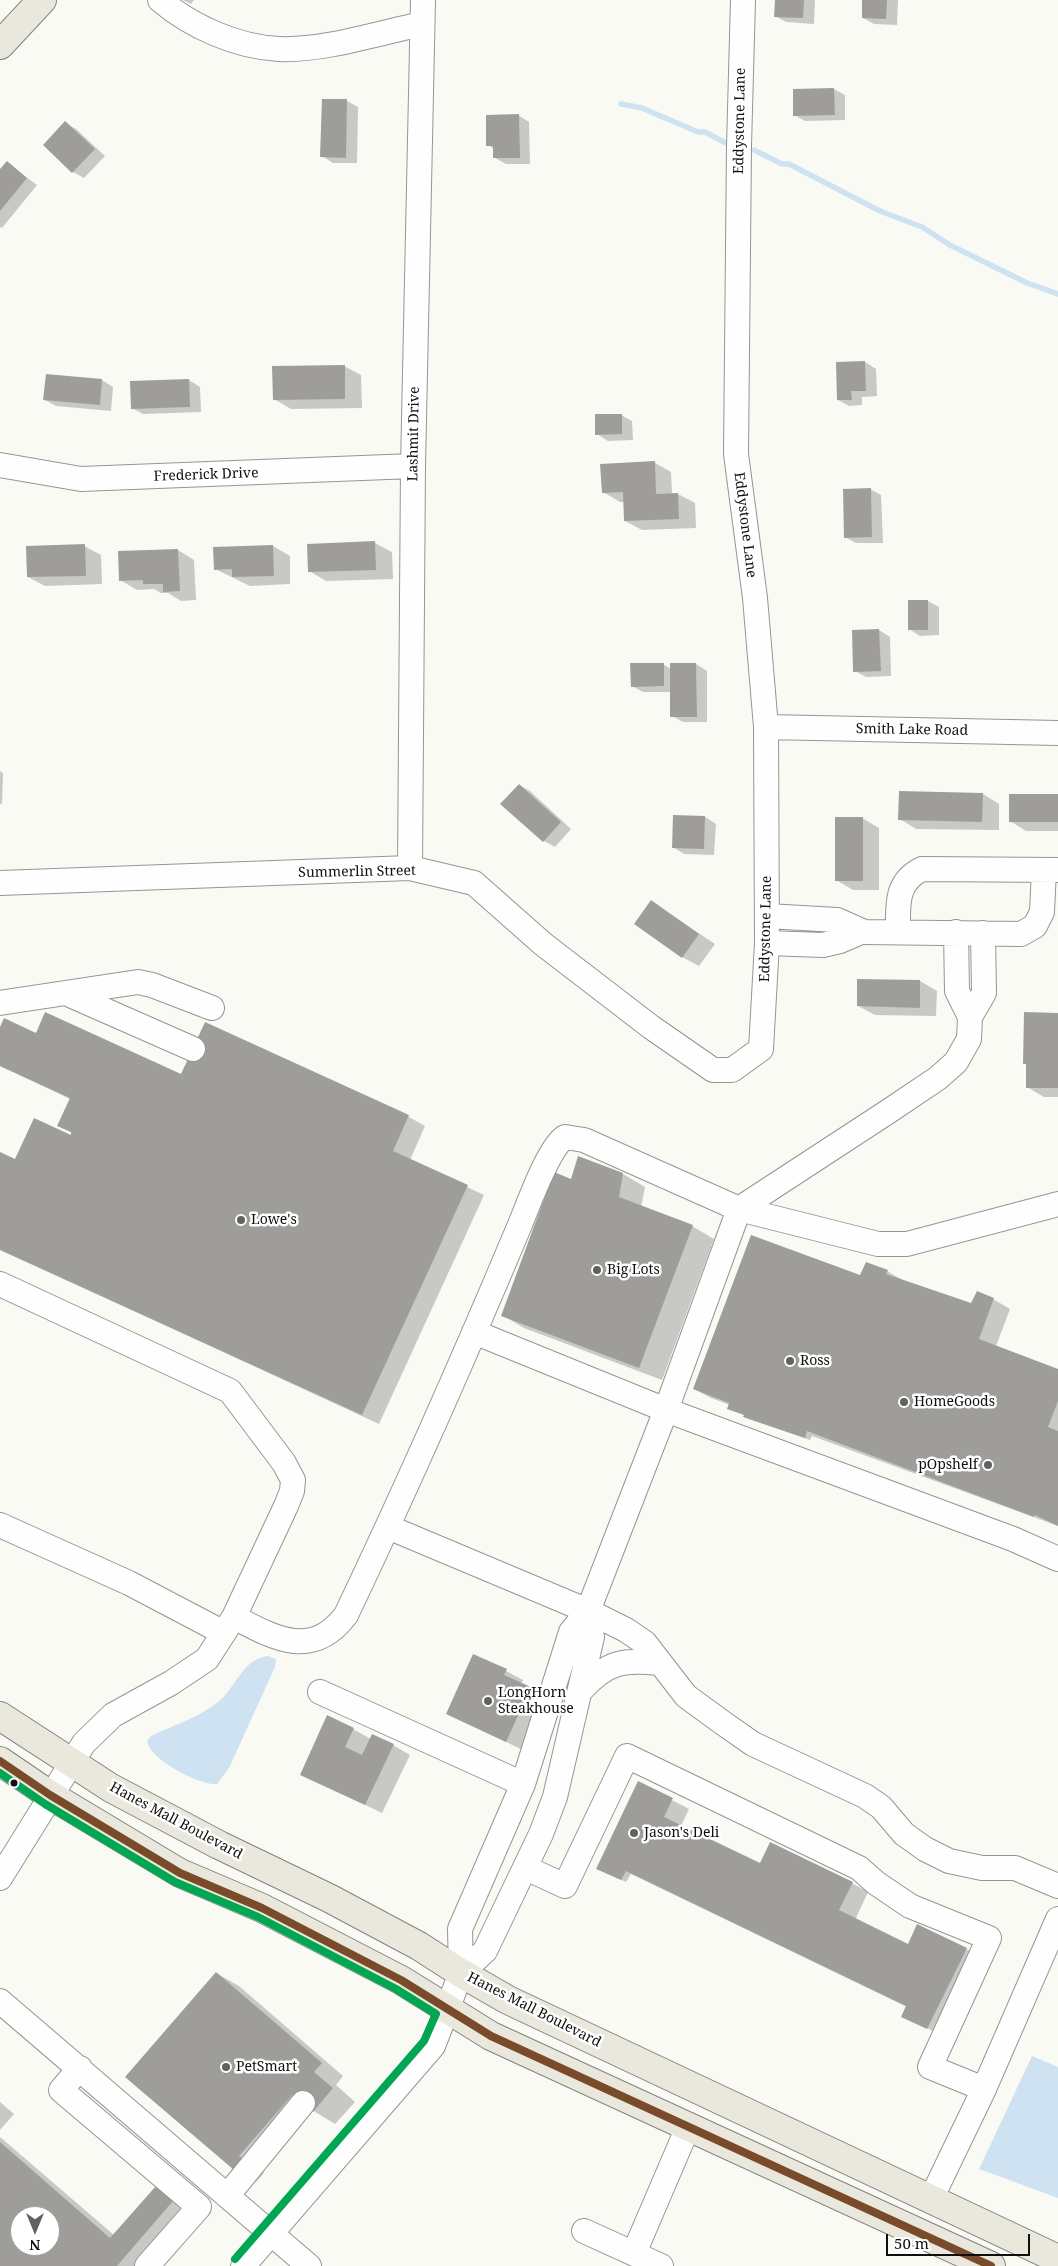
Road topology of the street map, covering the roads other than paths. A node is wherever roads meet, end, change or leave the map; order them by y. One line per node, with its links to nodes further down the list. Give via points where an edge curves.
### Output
1 (42, 0): 6 (main road)
2 (160, 0): 5 (street, via 175,13 210,32 278,49 312,48)
3 (423, 0): 5 (street, Lashmit Drive)
4 (743, 0): 9 (street, Eddystone Lane, via 736,454 755,598)
5 (422, 24): 8 (street, Lashmit Drive)
6 (0, 46)
7 (0, 465): 8 (street, Frederick Drive, via 81,479)
8 (413, 466): 11 (street, Lashmit Drive)
9 (766, 727): 10 (street, Smith Lake Road); 14 (street, Eddystone Lane)
10 (1058, 733)
11 (410, 868): 13 (street, Summerlin Street); 25 (street, Summerlin Street, via 474,883 543,944 713,1070 732,1070)
12 (1051, 870): 16 (street, via 922,869 911,874 898,899); 18 (street, via 1042,912 1035,926 1021,934)
13 (0, 883)
14 (767, 916): 15 (street, via 837,920); 19 (street, Eddystone Lane)
15 (860, 932): 16 (street); 19 (street, via 823,945)
16 (898, 932): 17 (street)
17 (956, 932): 18 (street); 23 (street, via 958,991)
18 (983, 933): 23 (street, via 984,993)
19 (767, 943): 25 (street, Eddystone Lane)
20 (68, 994): 21 (street); 22 (street, via 138,982); 24 (street)
21 (0, 1004)
22 (212, 1008)
23 (970, 1017): 27 (street, via 969,1039 956,1062 944,1073)
24 (193, 1049)
25 (761, 1049)
26 (1058, 1204): 27 (street, via 907,1244 878,1244)
27 (738, 1209): 29 (street, via 584,1140 565,1137 556,1146 541,1174); 30 (street)
28 (0, 1284): 35 (street, via 230,1391 284,1463 293,1480 292,1491)
29 (474, 1332): 30 (street); 32 (street)
30 (666, 1410): 33 (street, via 1013,1539); 34 (street)
31 (0, 1525): 35 (street)
32 (388, 1527): 34 (street); 35 (street, via 346,1615 337,1628 323,1637 299,1641 275,1638)
33 (1058, 1559)
34 (588, 1611): 36 (street, via 645,1643); 37 (street, via 592,1637); 42 (street, via 571,1632)
35 (229, 1625): 41 (street, via 207,1659 113,1715)
36 (660, 1663): 37 (street, via 635,1660 616,1663 596,1674); 46 (street, via 686,1696 723,1723 753,1744 865,1796 924,1849 949,1861 1015,1868)
37 (582, 1689): 44 (street, via 555,1797)
38 (320, 1692): 42 (street)
39 (0, 1716): 41 (main road, Hanes Mall Boulevard)
40 (0, 1761): 43 (main road)
41 (70, 1762): 43 (street); 48 (main road, Hanes Mall Boulevard, via 111,1788 202,1836 419,1946)
42 (523, 1784): 48 (street, via 460,1929)
43 (50, 1795): 45 (street); 50 (main road, via 180,1873 262,1908 401,1980)
44 (526, 1868): 48 (street, via 485,1951); 52 (street, via 565,1886 627,1756 859,1868 910,1906 988,1938 930,2067)
45 (0, 1878)
46 (1058, 1886)
47 (1058, 1919): 52 (street)
48 (461, 1973): 50 (street); 56 (main road, Hanes Mall Boulevard, via 508,2000)
49 (0, 2001): 51 (street)
50 (448, 2010): 54 (main road, via 491,2036); 58 (street, via 433,2046)
51 (80, 2068): 55 (street); 61 (street, via 61,2090 198,2207)
52 (984, 2089): 56 (street)
53 (303, 2104): 55 (street)
54 (688, 2127): 59 (street); 65 (main road)
55 (226, 2196): 58 (street)
56 (930, 2199): 60 (main road, Hanes Mall Boulevard)
57 (584, 2231): 59 (street)
58 (272, 2233): 62 (street); 63 (street)
59 (634, 2254): 64 (street)
60 (1058, 2259)
61 (147, 2266)
62 (243, 2266)
63 (309, 2266)
64 (661, 2266)
65 (990, 2266)

